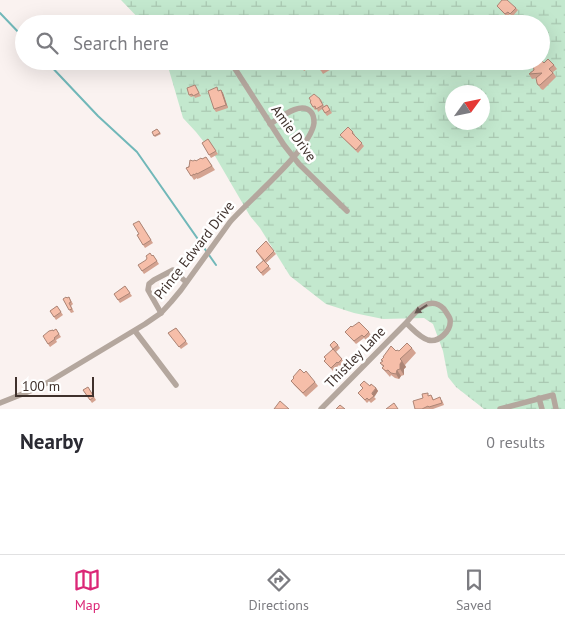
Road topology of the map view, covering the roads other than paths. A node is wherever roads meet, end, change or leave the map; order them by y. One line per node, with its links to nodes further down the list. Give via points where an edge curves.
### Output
1 (236, 70): 2 (street, Amie Drive)
2 (270, 124): 3 (street, Amie Drive); 3 (street, Prince Edward Drive, via 299,108 311,111 314,124)
3 (294, 158): 4 (street, Amie Drive); 5 (street, Prince Edward Drive, via 230,222)
4 (347, 211)
5 (186, 282): 6 (street, Prince Edward Drive); 6 (street, via 173,270 148,284)
6 (161, 313): 8 (street, Prince Edward Drive)
7 (406, 323): 7 (street, Thistley Lane, one-way to 7, via 428,340 435,341 444,334 450,320 441,306 433,303 418,309); 12 (street, Thistley Lane)
8 (135, 330): 9 (street); 11 (street, Prince Edward Drive, via 42,386)
9 (176, 385)
10 (539, 398): 13 (street); 14 (street); 15 (street, via 553,395)
11 (0, 403)
12 (322, 409)
13 (500, 409)
14 (542, 409)
15 (556, 409)

